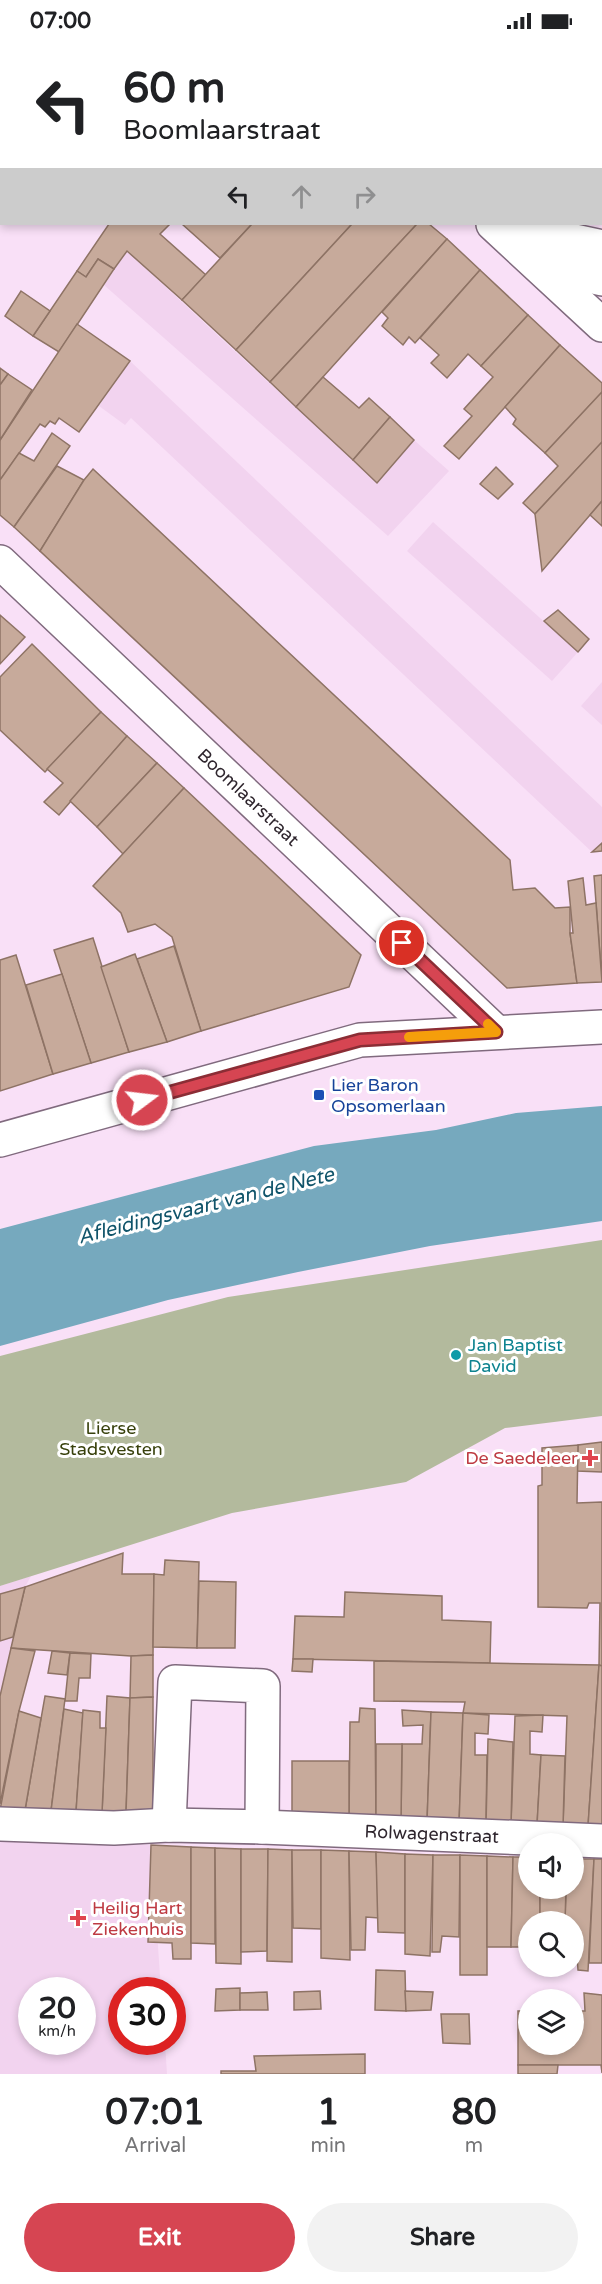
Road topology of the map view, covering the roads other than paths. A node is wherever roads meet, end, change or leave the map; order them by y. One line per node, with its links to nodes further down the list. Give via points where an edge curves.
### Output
1 (496, 225): 4 (street)
2 (500, 225): 3 (street)
3 (602, 247)
4 (537, 264): 5 (street); 6 (street)
5 (602, 279)
6 (595, 314)
7 (0, 562): 9 (street, Boomlaarstraat)
8 (602, 1027): 9 (street)
9 (496, 1032): 10 (street, via 360,1040)
10 (0, 1140)
11 (0, 1824): 12 (street, Rolwagenstraat)
12 (169, 1826): 13 (street, Rolwagenstraat); 13 (street, via 175,1682 263,1686)
13 (262, 1827): 14 (street, Rolwagenstraat)
14 (602, 1841)

